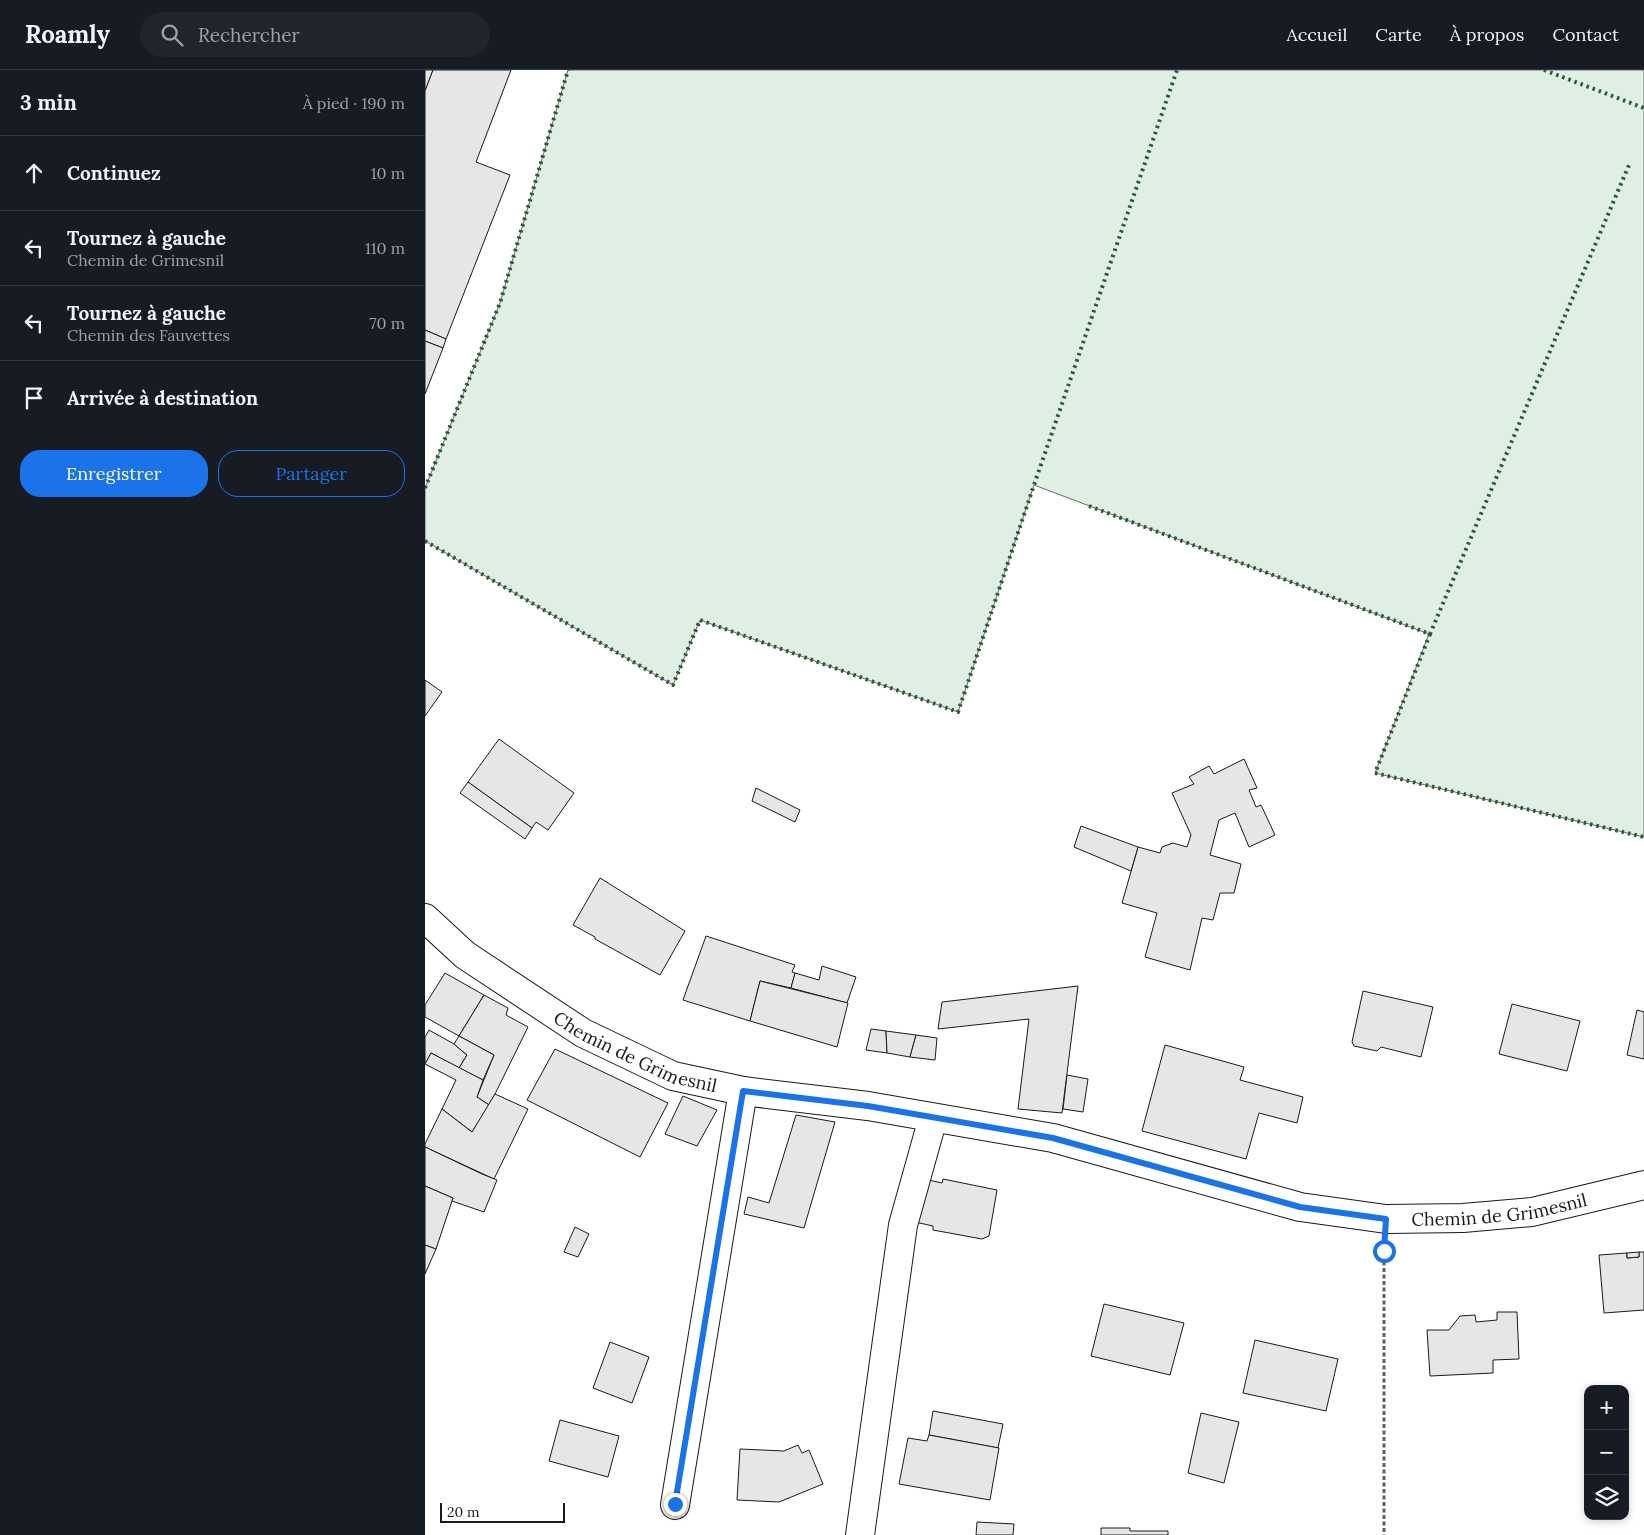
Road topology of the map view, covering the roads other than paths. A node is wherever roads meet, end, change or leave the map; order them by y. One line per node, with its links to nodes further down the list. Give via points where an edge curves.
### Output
1 (425, 918): 2 (street, Chemin de Grimesnil, via 465,955 583,1032 673,1076)
2 (743, 1091): 3 (street, Chemin de Grimesnil, via 868,1106); 5 (street)
3 (933, 1118): 4 (street, Chemin de Grimesnil, via 1053,1138 1300,1207 1386,1219 1463,1218 1532,1212); 6 (street, via 903,1225)
4 (1644, 1185)
5 (675, 1504)
6 (859, 1535)

